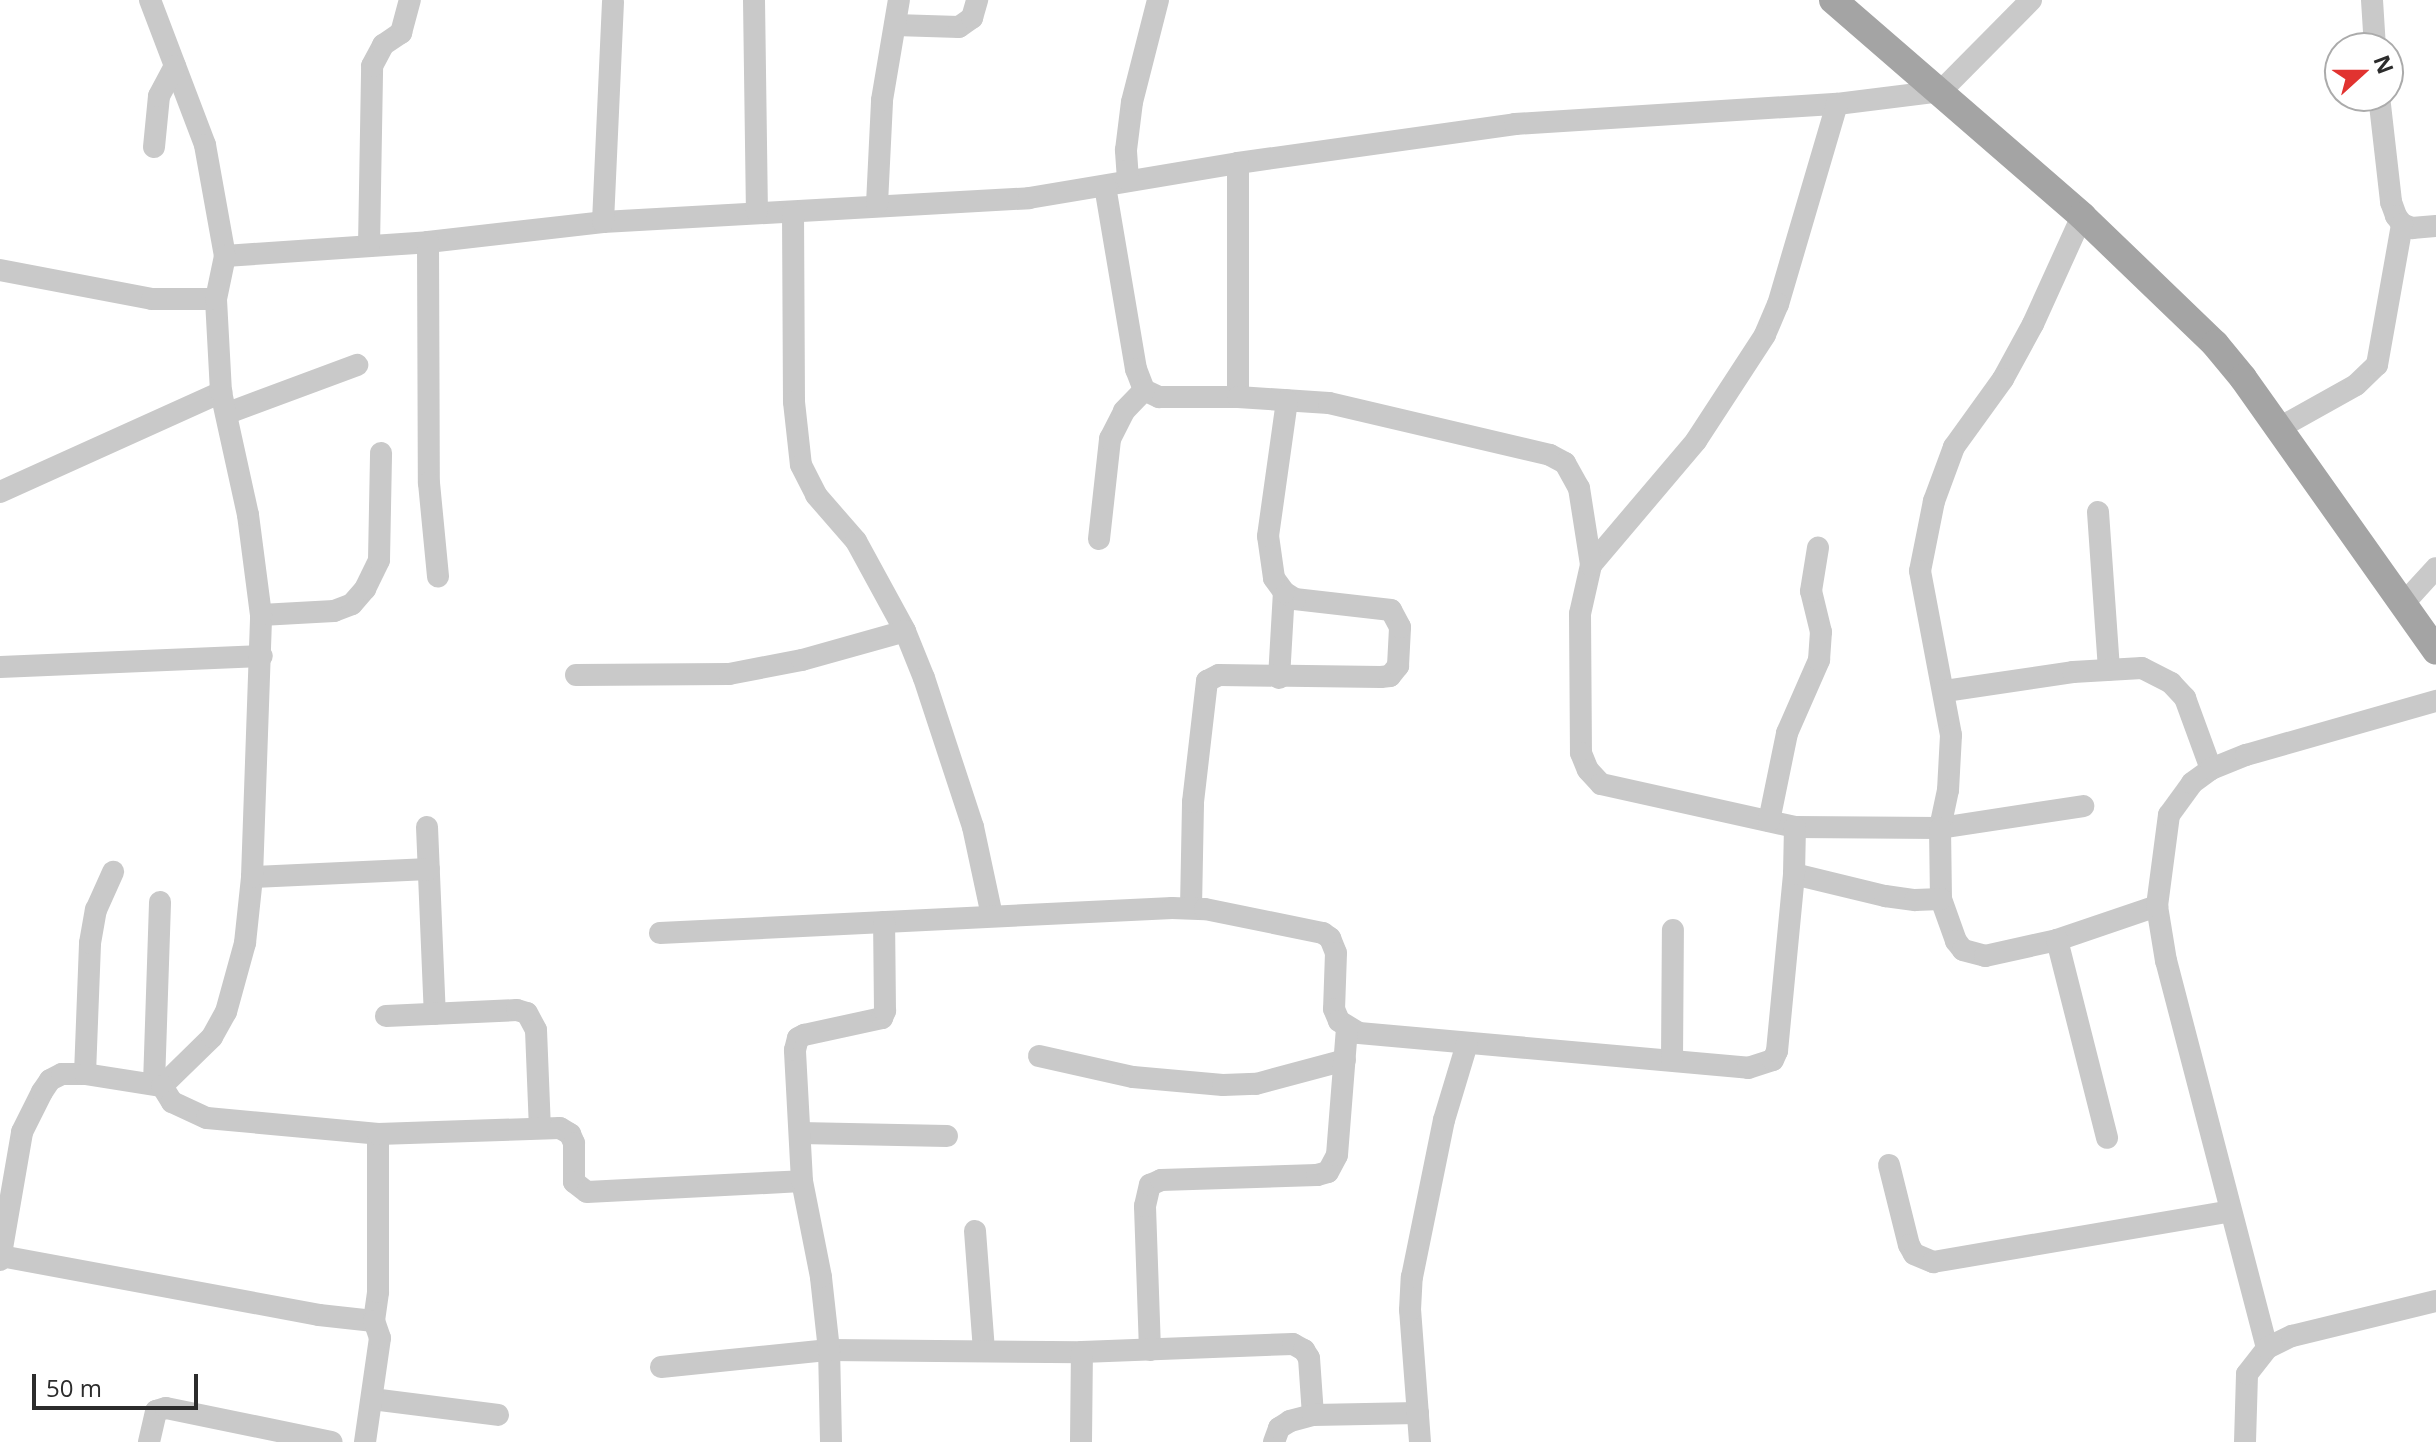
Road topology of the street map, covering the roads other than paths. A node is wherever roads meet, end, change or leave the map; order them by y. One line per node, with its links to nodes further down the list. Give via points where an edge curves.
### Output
1 (150, 0): 13 (street)
2 (410, 0): 29 (street, via 401,33 383,45 372,66)
3 (754, 0): 22 (street)
4 (899, 0): 11 (street)
5 (977, 0): 11 (street, via 972,18 959,27)
6 (1158, 0): 19 (street, via 1132,102)
7 (1833, 0): 14 (main road)
8 (2031, 0): 14 (street)
9 (2372, 0): 12 (street)
10 (613, 2): 25 (street)
11 (895, 25): 21 (street, via 882,100)
12 (2374, 32)
13 (175, 66): 17 (street, via 159,96); 30 (street, via 205,145)
14 (1941, 91): 15 (street); 24 (main road)
15 (1837, 104): 18 (street, via 1515,124); 44 (street, via 1765,335 1696,441)
16 (2381, 112): 26 (street, via 2391,202)
17 (154, 147)
18 (1238, 163): 19 (street); 35 (street)
19 (1128, 180): 20 (street)
20 (1105, 186): 21 (street, via 1029,198); 34 (street)
21 (877, 204): 23 (street)
22 (757, 212): 23 (street); 25 (street)
23 (793, 212): 50 (street, via 794,402 801,465 816,495 856,541)
24 (2082, 216): 38 (main road, via 2215,344); 57 (street, via 2018,352 1940,475 1920,571)
25 (603, 222): 28 (street)
26 (2402, 224): 27 (street); 38 (street, via 2377,365 2356,385)
27 (2436, 226)
28 (428, 242): 29 (street); 46 (street, via 429,483)
29 (369, 246): 30 (street)
30 (225, 256): 32 (street)
31 (0, 270): 32 (street, via 152,299)
32 (216, 299): 37 (street)
33 (357, 365): 37 (street)
34 (1144, 390): 35 (street, via 1159,397); 42 (street, via 1124,411 1110,439)
35 (1238, 397): 36 (street)
36 (1287, 400): 44 (street, via 1370,412 1565,463 1579,488); 47 (street, via 1268,536 1269,561)
37 (225, 402): 40 (street); 49 (street)
38 (2279, 428): 48 (main road)
39 (381, 453): 49 (street, via 379,560 365,589 352,604 334,611)
40 (0, 492)
41 (2098, 512): 54 (street)
42 (1099, 539)
43 (1818, 548): 61 (street, via 1811,591 1821,632 1819,660 1787,733)
44 (1591, 565): 61 (street, via 1580,614 1581,753 1588,770 1601,784)
45 (2436, 568): 48 (street)
46 (438, 577)
47 (1284, 592): 56 (street); 56 (street, via 1295,599 1391,610 1400,627 1398,666 1390,676 1381,677)
48 (2404, 603): 51 (main road)
49 (261, 615): 52 (street)
50 (905, 631): 55 (street, via 729,674); 73 (street, via 973,827)
51 (2436, 651)
52 (262, 656): 53 (street); 68 (street)
53 (0, 667)
54 (2109, 670): 57 (street); 59 (street, via 2142,668 2171,683 2194,715)
55 (576, 675)
56 (1279, 678): 72 (street, via 1219,675 1205,685 1193,802)
57 (1945, 691): 64 (street, via 1951,759)
58 (2436, 701): 59 (street)
59 (2211, 769): 71 (street, via 2192,783 2169,815)
60 (2083, 806): 64 (street)
61 (1769, 821): 63 (street)
62 (427, 827): 65 (street)
63 (1795, 827): 64 (street); 67 (street)
64 (1940, 828): 69 (street)
65 (429, 869): 68 (street); 78 (street)
66 (113, 872): 85 (street, via 96,910 90,943)
67 (1794, 874): 69 (street, via 1885,896); 84 (street, via 1773,1060 1748,1068)
68 (252, 877): 86 (street, via 245,943 226,1012 212,1037)
69 (1941, 899): 77 (street, via 1956,941 1972,954 1985,956)
70 (160, 902): 86 (street)
71 (2157, 906): 77 (street); 95 (street, via 2174,1001)
72 (1191, 908): 73 (street); 80 (street, via 1323,933 1336,953 1334,1009)
73 (992, 916): 74 (street)
74 (884, 922): 76 (street); 89 (street, via 882,1018 804,1035 796,1043)
75 (1673, 930): 84 (street)
76 (660, 933)
77 (2057, 940): 92 (street)
78 (435, 1014): 79 (street); 87 (street, via 527,1013 536,1030)
79 (386, 1016)
80 (1347, 1028): 81 (street); 83 (street)
81 (1467, 1044): 84 (street); 107 (street, via 1444,1120 1412,1277)
82 (1039, 1056): 83 (street, via 1133,1077 1223,1085 1256,1084)
83 (1345, 1060): 102 (street, via 1337,1155 1328,1172 1161,1180 1150,1185 1145,1206)
84 (1672, 1060)
85 (85, 1074): 86 (street); 88 (street, via 50,1080)
86 (158, 1085): 90 (street, via 172,1102 207,1118)
87 (540, 1128): 90 (street); 94 (street, via 570,1134 574,1182 587,1192)
88 (11, 1132): 97 (street)
89 (800, 1133): 91 (street); 94 (street)
90 (378, 1134): 99 (street)
91 (947, 1136)
92 (2107, 1138)
93 (1889, 1165): 95 (street, via 1909,1245 1914,1254 1933,1262)
94 (802, 1181): 101 (street)
95 (2230, 1211): 100 (street)
96 (975, 1231): 103 (street)
97 (0, 1258): 99 (street)
98 (2436, 1301): 100 (street, via 2292,1336)
99 (374, 1321): 106 (street, via 380,1338)
100 (2267, 1348): 117 (street, via 2247,1374)
101 (829, 1350): 103 (street); 105 (street); 113 (street)
102 (1150, 1350): 104 (street); 109 (street, via 1299,1346 1309,1358)
103 (984, 1351): 104 (street)
104 (1082, 1352): 114 (street)
105 (661, 1367)
106 (372, 1399): 108 (street); 112 (street)
107 (1418, 1413): 109 (street); 116 (street)
108 (498, 1415)
109 (1313, 1415): 115 (street, via 1279,1428)
110 (149, 1442): 111 (street, via 156,1411 166,1408)
111 (332, 1442)
112 (365, 1442)
113 (831, 1442)
114 (1081, 1442)
115 (1274, 1442)
116 (1420, 1442)
117 (2245, 1442)

